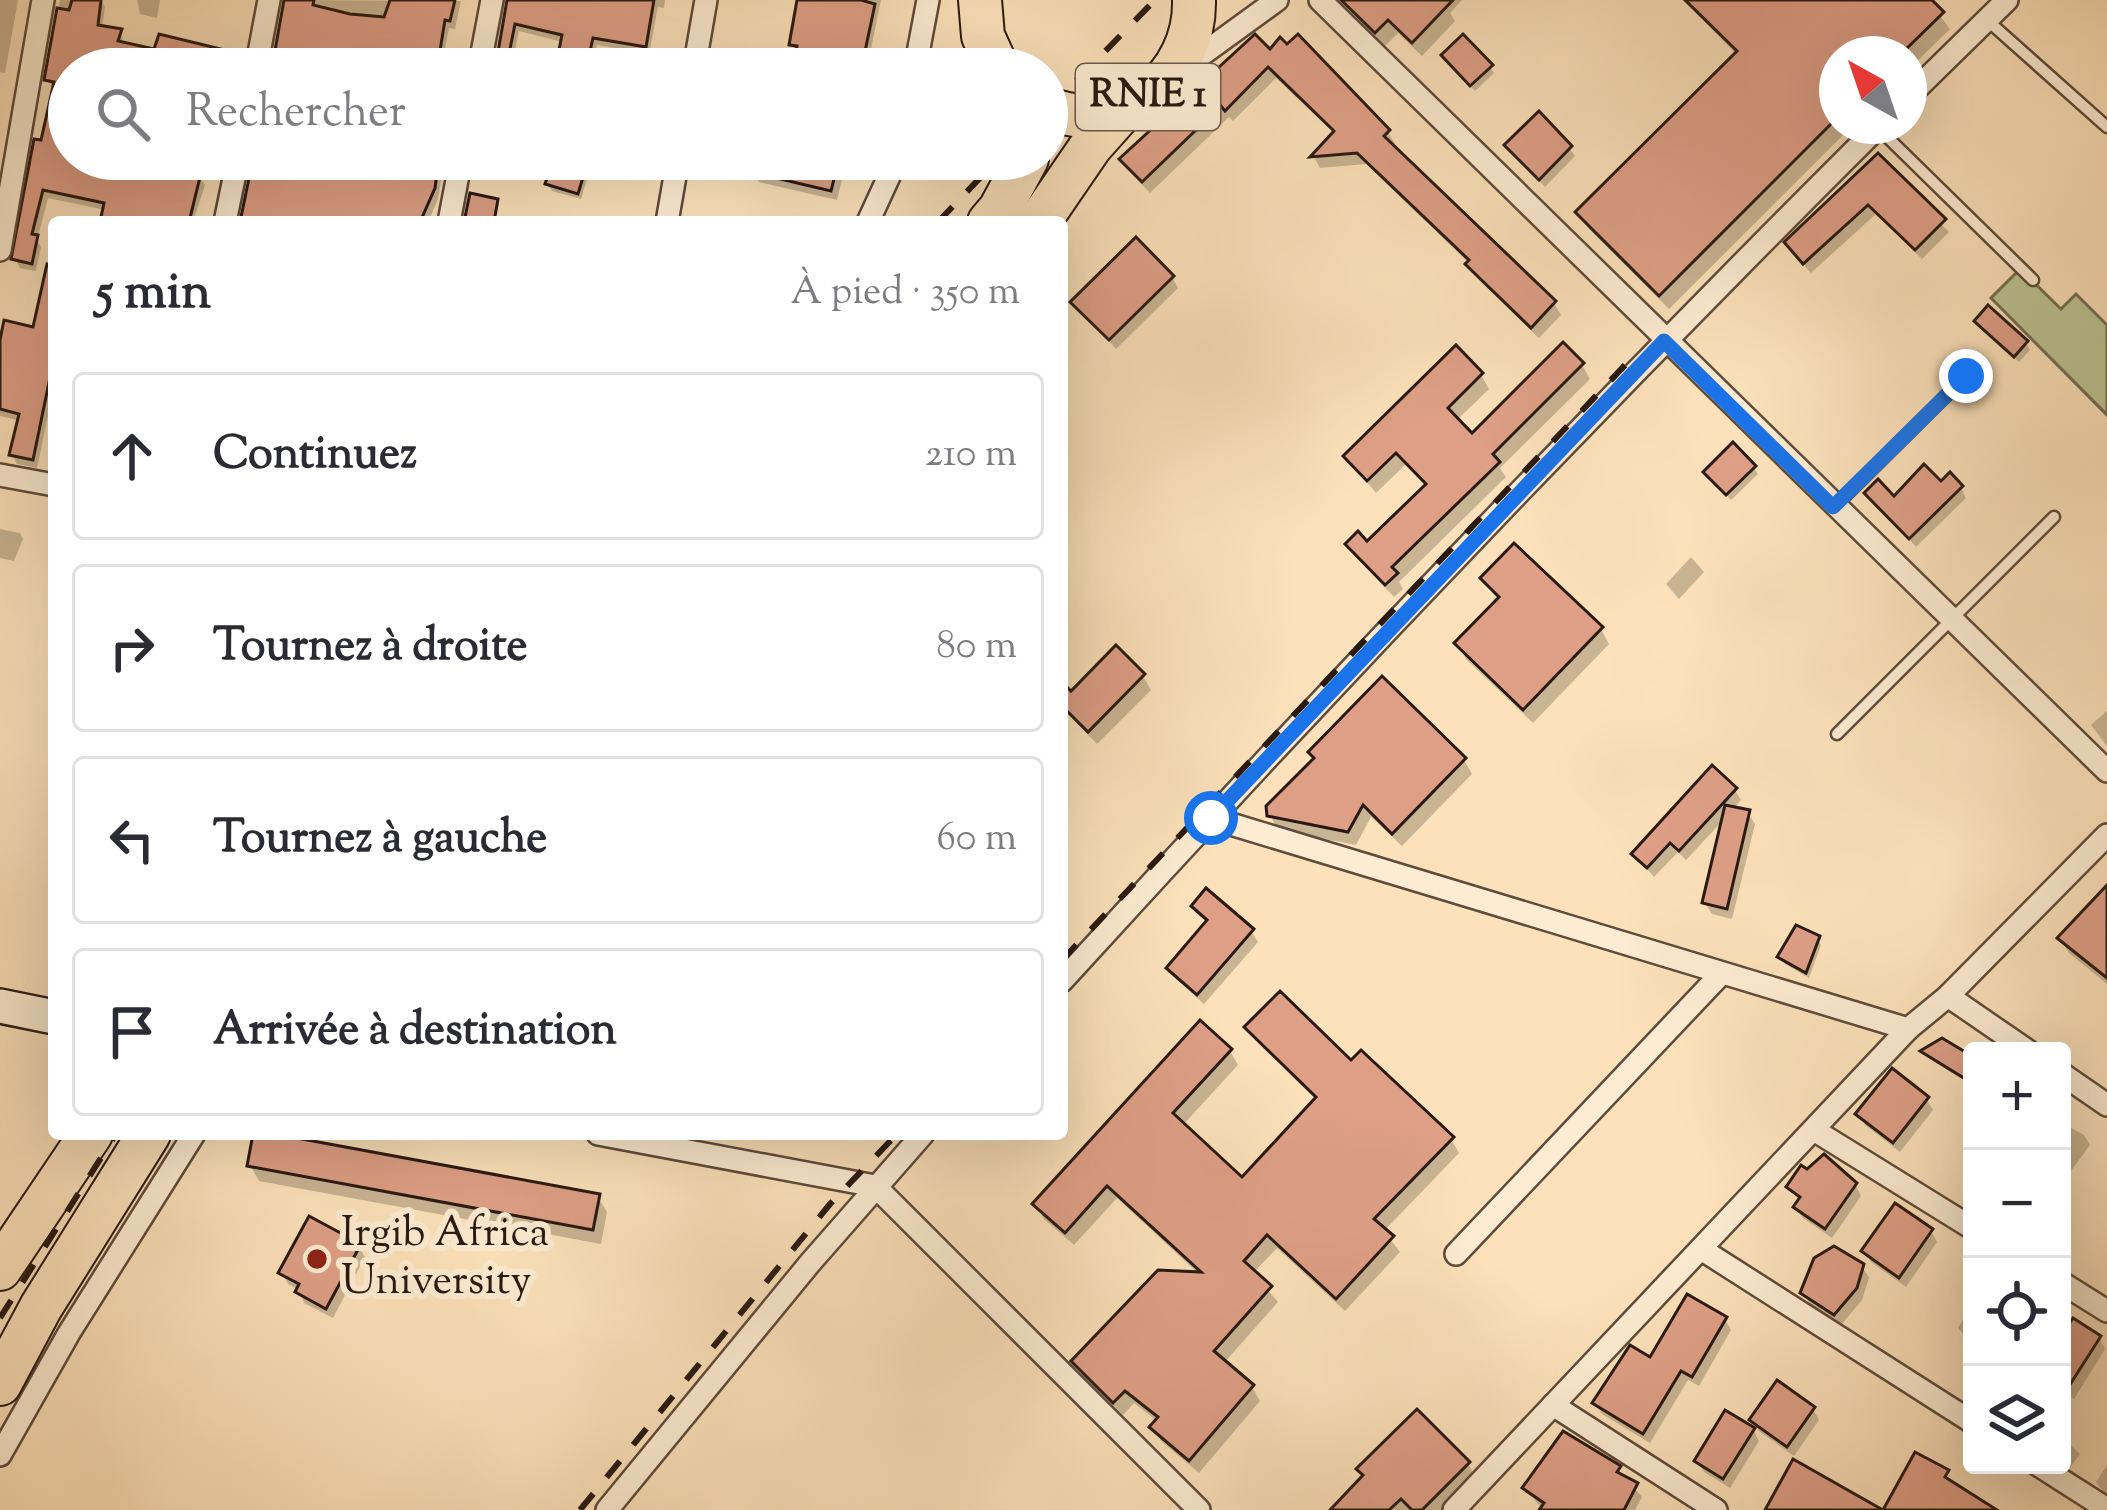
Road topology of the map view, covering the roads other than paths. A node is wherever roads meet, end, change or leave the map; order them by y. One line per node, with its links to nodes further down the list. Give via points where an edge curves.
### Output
1 (43, 0): 37 (street)
2 (269, 0): 12 (street)
3 (492, 0): 13 (street)
4 (706, 0): 14 (street)
5 (928, 0): 15 (street)
6 (980, 0): 16 (highway)
7 (1277, 0): 18 (street)
8 (1320, 0): 39 (street)
9 (2007, 0): 11 (street)
10 (1197, 11): 18 (highway, RNIE 1)
11 (1987, 20): 17 (street); 21 (lane)
12 (260, 48)
13 (483, 48)
14 (698, 48)
15 (919, 48)
16 (988, 48)
17 (1927, 78)
18 (1167, 80): 19 (highway, RNIE 1)
19 (1124, 109): 20 (highway, RNIE 1); 30 (highway, RNIE 1)
20 (1068, 113)
21 (2107, 128)
22 (1861, 144): 39 (street)
23 (1895, 144): 38 (lane)
24 (234, 180): 31 (street)
25 (457, 180): 32 (street)
26 (674, 180): 33 (street)
27 (887, 180): 34 (street)
28 (1016, 180): 35 (highway, RNIE 1)
29 (1068, 180): 36 (highway, RNIE 1)
30 (1068, 180)
31 (226, 216)
32 (450, 216)
33 (668, 216)
34 (871, 216)
35 (994, 216)
36 (1043, 216)
37 (0, 250)
38 (2033, 280)
39 (1664, 341): 43 (street); 48 (street)
40 (1966, 376): 43 (lane)
41 (0, 475): 42 (street)
42 (48, 484)
43 (1833, 507): 45 (street)
44 (2054, 517): 45 (lane)
45 (1952, 619): 46 (lane); 47 (street)
46 (1837, 734)
47 (2107, 771)
48 (1211, 818): 50 (street); 51 (street)
49 (2107, 835): 52 (street)
50 (1068, 974)
51 (1720, 974): 55 (street); 68 (street)
52 (1948, 996): 55 (street); 56 (street)
53 (0, 1006): 54 (street)
54 (48, 1016)
55 (1908, 1029): 59 (street)
56 (2015, 1042)
57 (2071, 1080): 58 (street)
58 (2107, 1105)
59 (1814, 1130): 66 (street); 67 (street)
60 (87, 1140): 69 (highway)
61 (145, 1140): 72 (highway)
62 (190, 1140): 75 (street)
63 (630, 1140): 65 (street)
64 (917, 1140): 65 (street)
65 (875, 1186): 78 (street); 79 (street)
66 (1963, 1222)
67 (1701, 1249): 73 (street); 74 (street)
68 (1456, 1254)
69 (0, 1269)
70 (2071, 1289): 71 (street)
71 (2107, 1311)
72 (0, 1384)
73 (1553, 1406): 80 (street); 81 (street)
74 (1963, 1417)
75 (0, 1456)
76 (2052, 1474): 77 (street)
77 (2107, 1509)
78 (607, 1510)
79 (1199, 1510)
80 (1454, 1510)
81 (1716, 1510)

